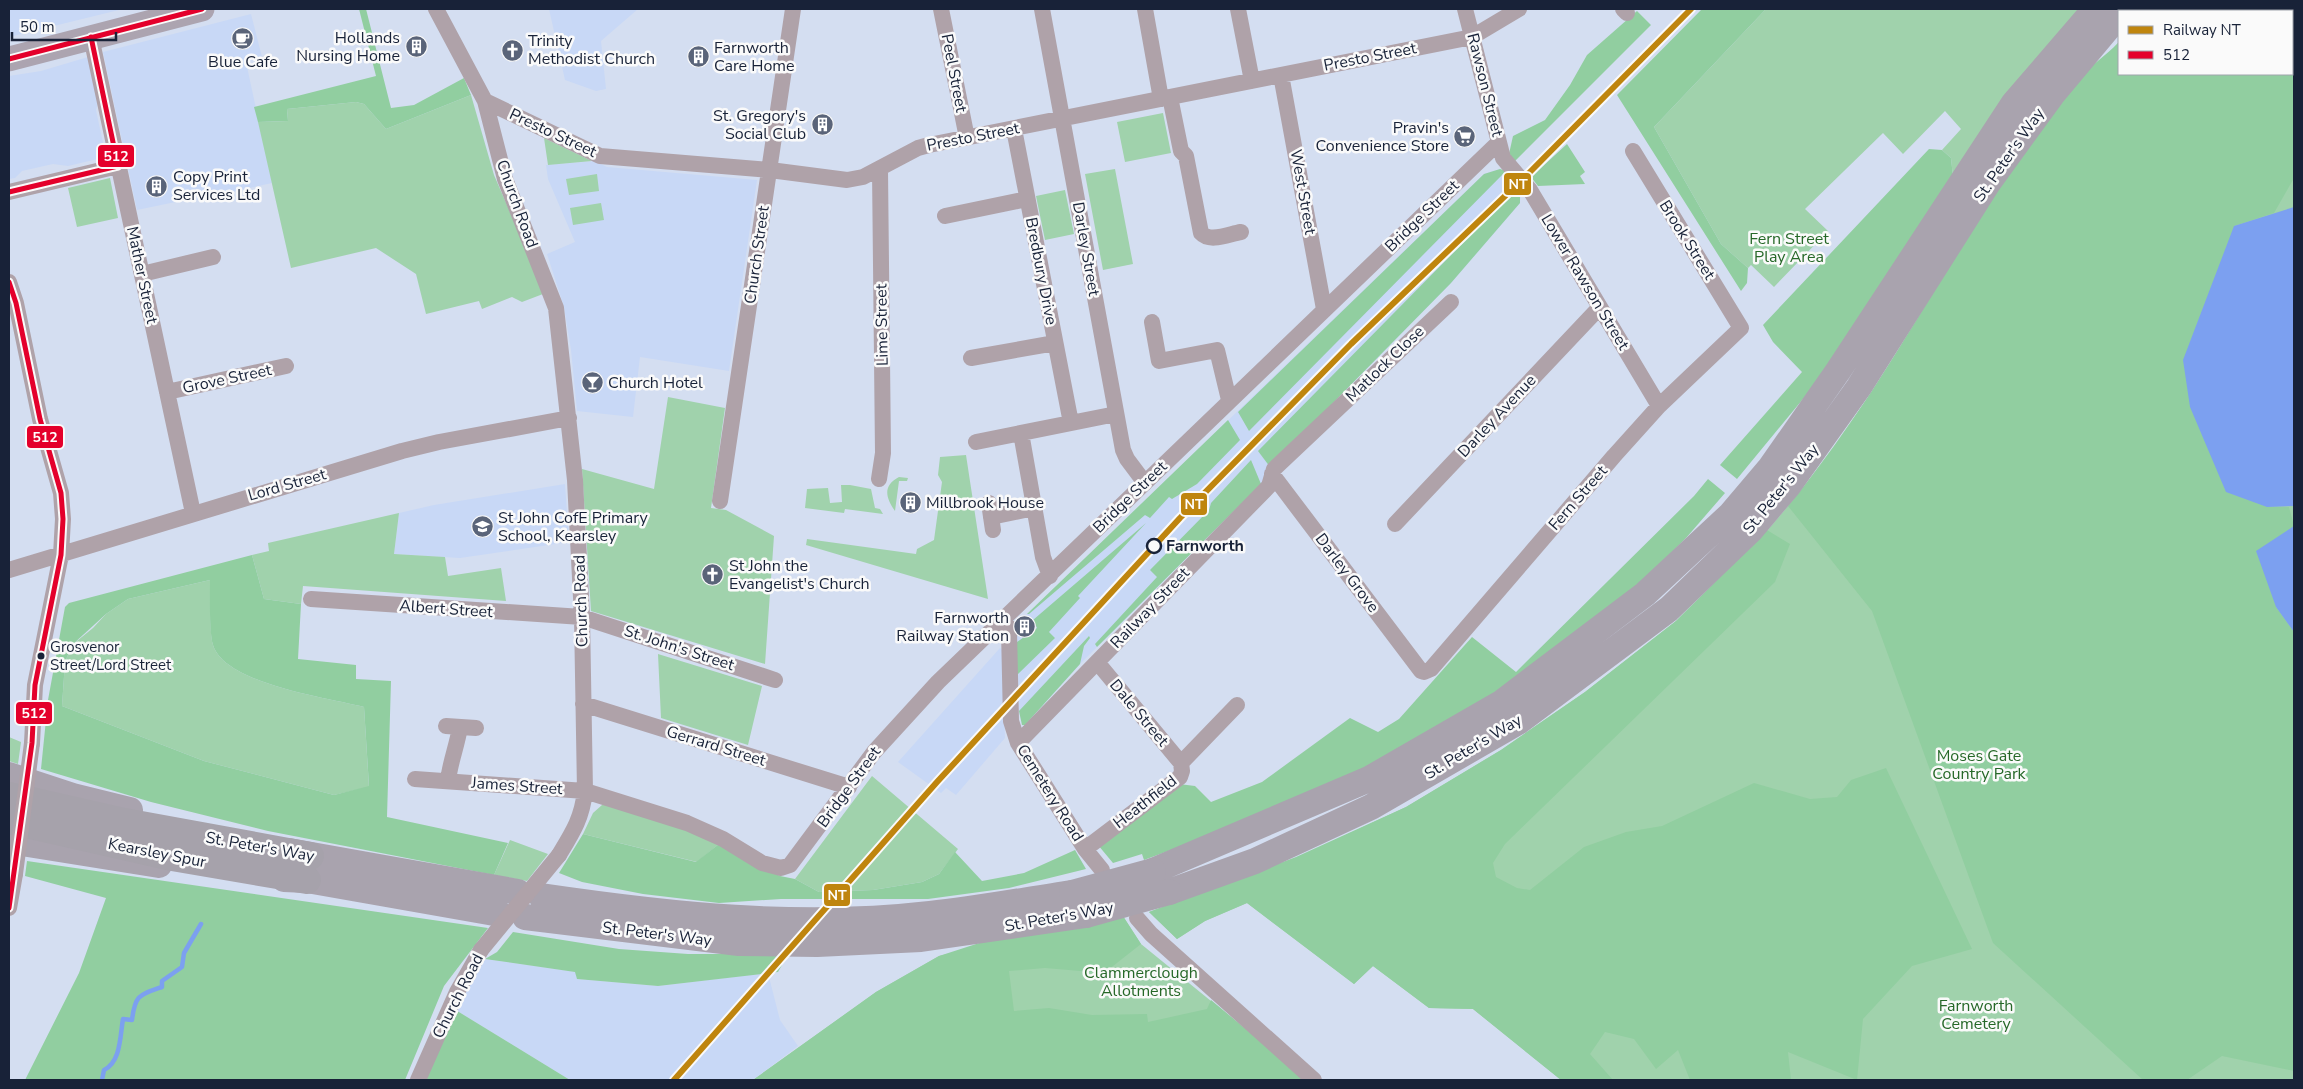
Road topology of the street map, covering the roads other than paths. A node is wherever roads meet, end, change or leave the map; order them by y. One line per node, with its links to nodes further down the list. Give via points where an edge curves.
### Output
1 (202, 9): 11 (main road)
2 (436, 9): 19 (street, Church Road)
3 (793, 9): 27 (street, Church Street)
4 (941, 9): 22 (street, Peel Street)
5 (1042, 9): 20 (street, Darley Street)
6 (1144, 9): 18 (street)
7 (1238, 9): 17 (street)
8 (1465, 9): 13 (street, Rawson Street)
9 (1519, 9): 13 (street, Presto Street)
10 (2095, 9): 54 (highway, St. Peter's Way, via 2014,104 1838,371)
11 (154, 15): 14 (main road)
12 (2118, 16): 54 (highway, St. Peter's Way, via 2052,94 1988,183 1858,387)
13 (1472, 36): 16 (street, Presto Street); 23 (street, Rawson Street)
14 (91, 37): 15 (main road); 26 (street, Mather Street)
15 (9, 59)
16 (1281, 75): 17 (street, Presto Street); 38 (street, West Street)
17 (1252, 81): 18 (street, Presto Street)
18 (1166, 98): 20 (street, Presto Street); 32 (street, via 1181,151 1186,156 1201,233 1210,238)
19 (486, 101): 27 (street, Presto Street, via 600,156); 48 (street, Church Road, via 505,179 556,308)
20 (1062, 119): 21 (street, Presto Street); 47 (street, Darley Street)
21 (1014, 129): 22 (street, Presto Street); 30 (street, Bredbury Drive)
22 (967, 138): 28 (street, Presto Street, via 918,148)
23 (1499, 142): 25 (street, Rawson Street); 38 (street, Bridge Street)
24 (1633, 151): 40 (street, Brook Street)
25 (1505, 161): 37 (street, Lower Rawson Street, via 1527,185)
26 (118, 166): 29 (street); 34 (street, Mather Street)
27 (770, 170): 28 (street, Presto Street, via 847,180); 57 (street, Church Street)
28 (880, 170): 55 (street, Lime Street, via 883,453)
29 (9, 192)
30 (1027, 199): 31 (street, Bredbury Drive); 41 (street, Bredbury Drive)
31 (945, 215)
32 (1241, 232)
33 (213, 258): 34 (street)
34 (142, 274): 44 (street, Mather Street)
35 (9, 282): 63 (street, via 40,419 61,493)
36 (1450, 302): 50 (street, Matlock Close)
37 (1599, 308): 46 (street, Lower Rawson Street); 62 (street, Darley Avenue)
38 (1324, 309): 45 (street, Bridge Street)
39 (1152, 322): 45 (street, via 1159,361 1217,350)
40 (1741, 328): 46 (street, Fern Street)
41 (1055, 343): 42 (street, Bredbury Drive); 49 (street, Bredbury Drive)
42 (971, 359)
43 (286, 366): 44 (street, Grove Street)
44 (167, 392): 59 (street, Mather Street)
45 (1230, 400): 56 (street, Bridge Street)
46 (1659, 406): 70 (street, Fern Street, via 1431,669)
47 (1116, 414): 49 (street); 56 (street, Darley Street, via 1126,459)
48 (570, 418): 59 (street, Lord Street, via 402,451); 67 (street, Church Road)
49 (1070, 423): 51 (street)
50 (1319, 427): 53 (street, Railway Street)
51 (1020, 433): 52 (street); 58 (street)
52 (976, 442)
53 (1272, 474): 69 (street, Railway Street, via 1269,486); 70 (street, Darley Grove)
54 (1780, 477): 61 (highway, St. Peter's Way)
55 (879, 479)
56 (1145, 482): 65 (street, Bridge Street)
57 (720, 501)
58 (1034, 508): 60 (street); 65 (street)
59 (193, 514): 63 (street, Lord Street)
60 (991, 516)
61 (1740, 522): 86 (highway, St. Peter's Way, bridge, via 1501,703 1370,779 1152,871 1072,893 930,914 761,920 678,915); 86 (highway, St. Peter's Way, bridge, via 1669,609 1518,722 1371,807 1255,861 1169,892 1086,915 921,939 817,944 739,943 512,916)
62 (1395, 524)
63 (61, 555): 64 (street, Lord Street); 89 (street, bridge, via 35,685 32,744)
64 (9, 570)
65 (1050, 576): 68 (street, Bridge Street)
66 (311, 599): 67 (street, Albert Street)
67 (582, 617): 71 (street, St. John's Street); 72 (street, Church Road)
68 (1005, 620): 75 (street, Cemetery Road, via 1009,637 1011,721); 80 (street, Bridge Street, via 895,727)
69 (1097, 662): 75 (street, Railway Street); 76 (street, Dale Street)
70 (1421, 671)
71 (775, 680)
72 (583, 704): 80 (street, Gerrard Street); 81 (street, Church Road)
73 (1237, 705): 76 (street, Heathfield)
74 (476, 728): 79 (street, James Street, via 453,727 458,746 451,760)
75 (1016, 738): 85 (street, Cemetery Road)
76 (1181, 763): 85 (street, Heathfield, via 1180,777)
77 (9, 775): 86 (highway)
78 (415, 780): 79 (street, James Street)
79 (448, 782): 81 (street, James Street)
80 (849, 787): 87 (street, Bridge Street, via 796,858)
81 (585, 791): 87 (street, James Street, via 687,823 723,839 762,863); 91 (street, Church Road, bridge, via 578,824 558,855 481,950 456,992)
82 (20, 799): 86 (highway, St. Peter's Way, via 190,835)
83 (9, 820): 86 (highway, Kearsley Spur, via 172,857)
84 (9, 841): 86 (highway, via 208,872)
85 (1085, 849): 88 (street, Cemetery Road)
86 (308, 868)
87 (781, 868)
88 (1102, 870)
89 (9, 908)
90 (1137, 918): 92 (street)
91 (418, 1080)
92 (1314, 1080)

